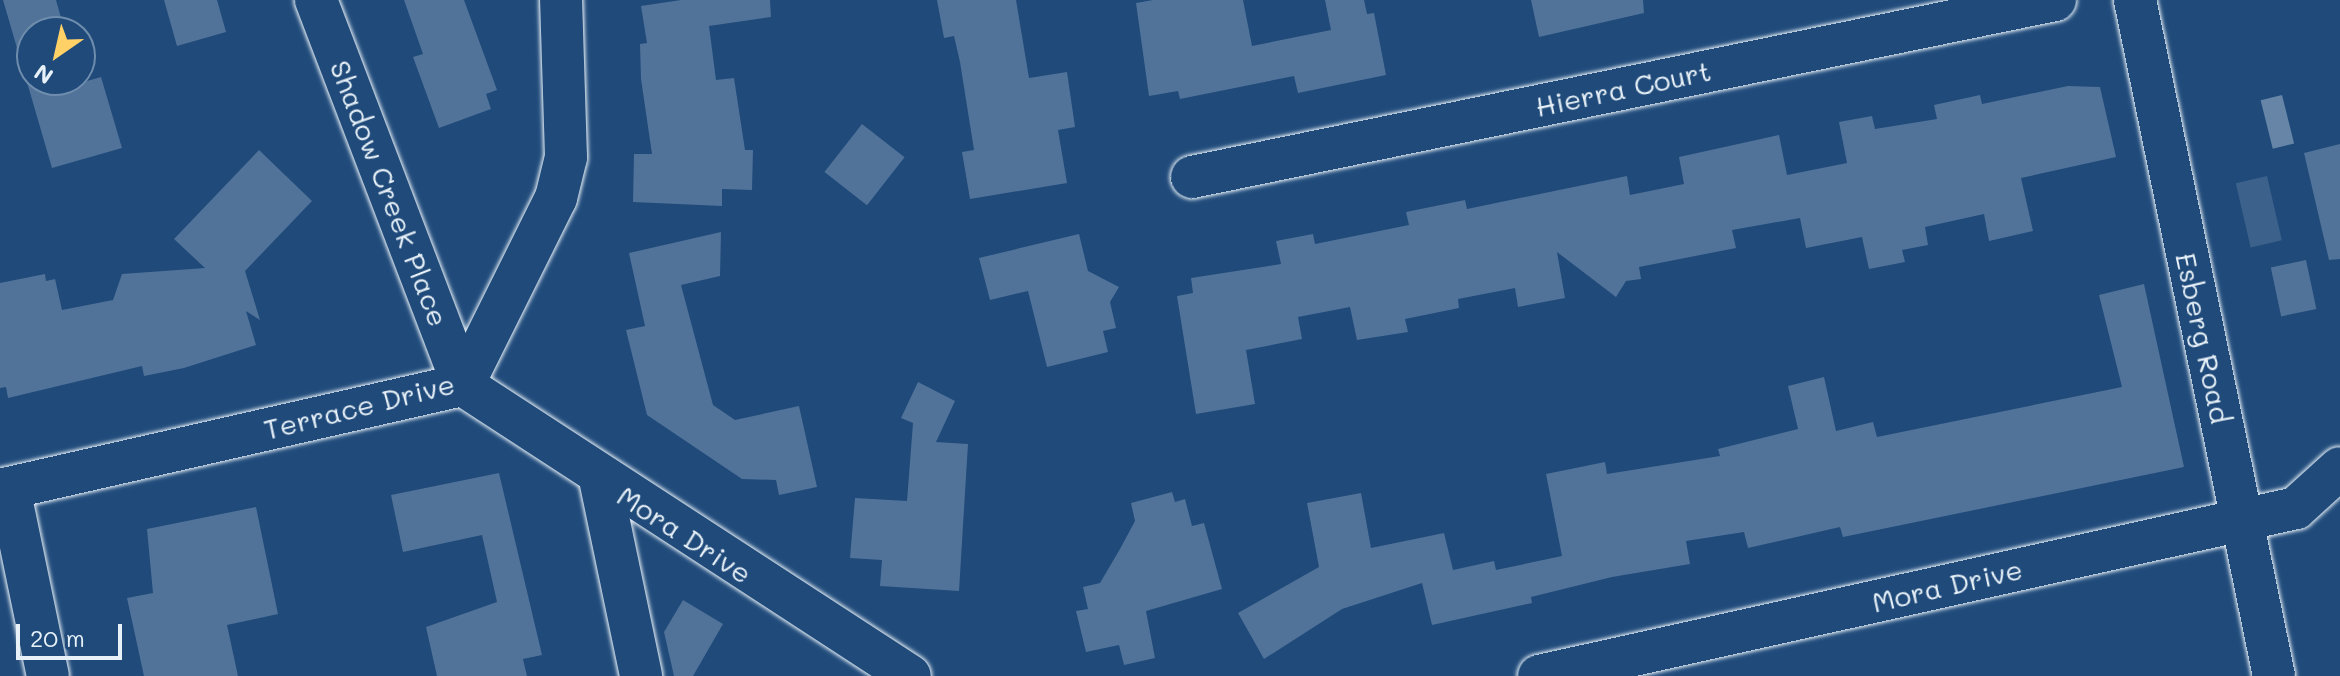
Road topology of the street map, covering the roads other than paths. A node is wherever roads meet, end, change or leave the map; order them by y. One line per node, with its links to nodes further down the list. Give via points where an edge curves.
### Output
1 (316, 0): 6 (street, Shadow Creek Place)
2 (561, 0): 6 (street, Terrace Drive, via 566,157 556,198)
3 (2055, 0): 5 (street, Hierra Court)
4 (2135, 0): 10 (street, Esberg Road)
5 (1192, 177)
6 (463, 385): 8 (street, Mora Drive); 9 (street, Terrace Drive)
7 (2340, 468): 10 (street, Mora Drive, via 2296,508)
8 (600, 479): 12 (street); 13 (street, Mora Drive)
9 (4, 489): 11 (street)
10 (2241, 519): 14 (street, Mora Drive); 15 (street, Esberg Road)
11 (48, 676)
12 (641, 676)
13 (910, 676)
14 (1539, 676)
15 (2274, 676)

